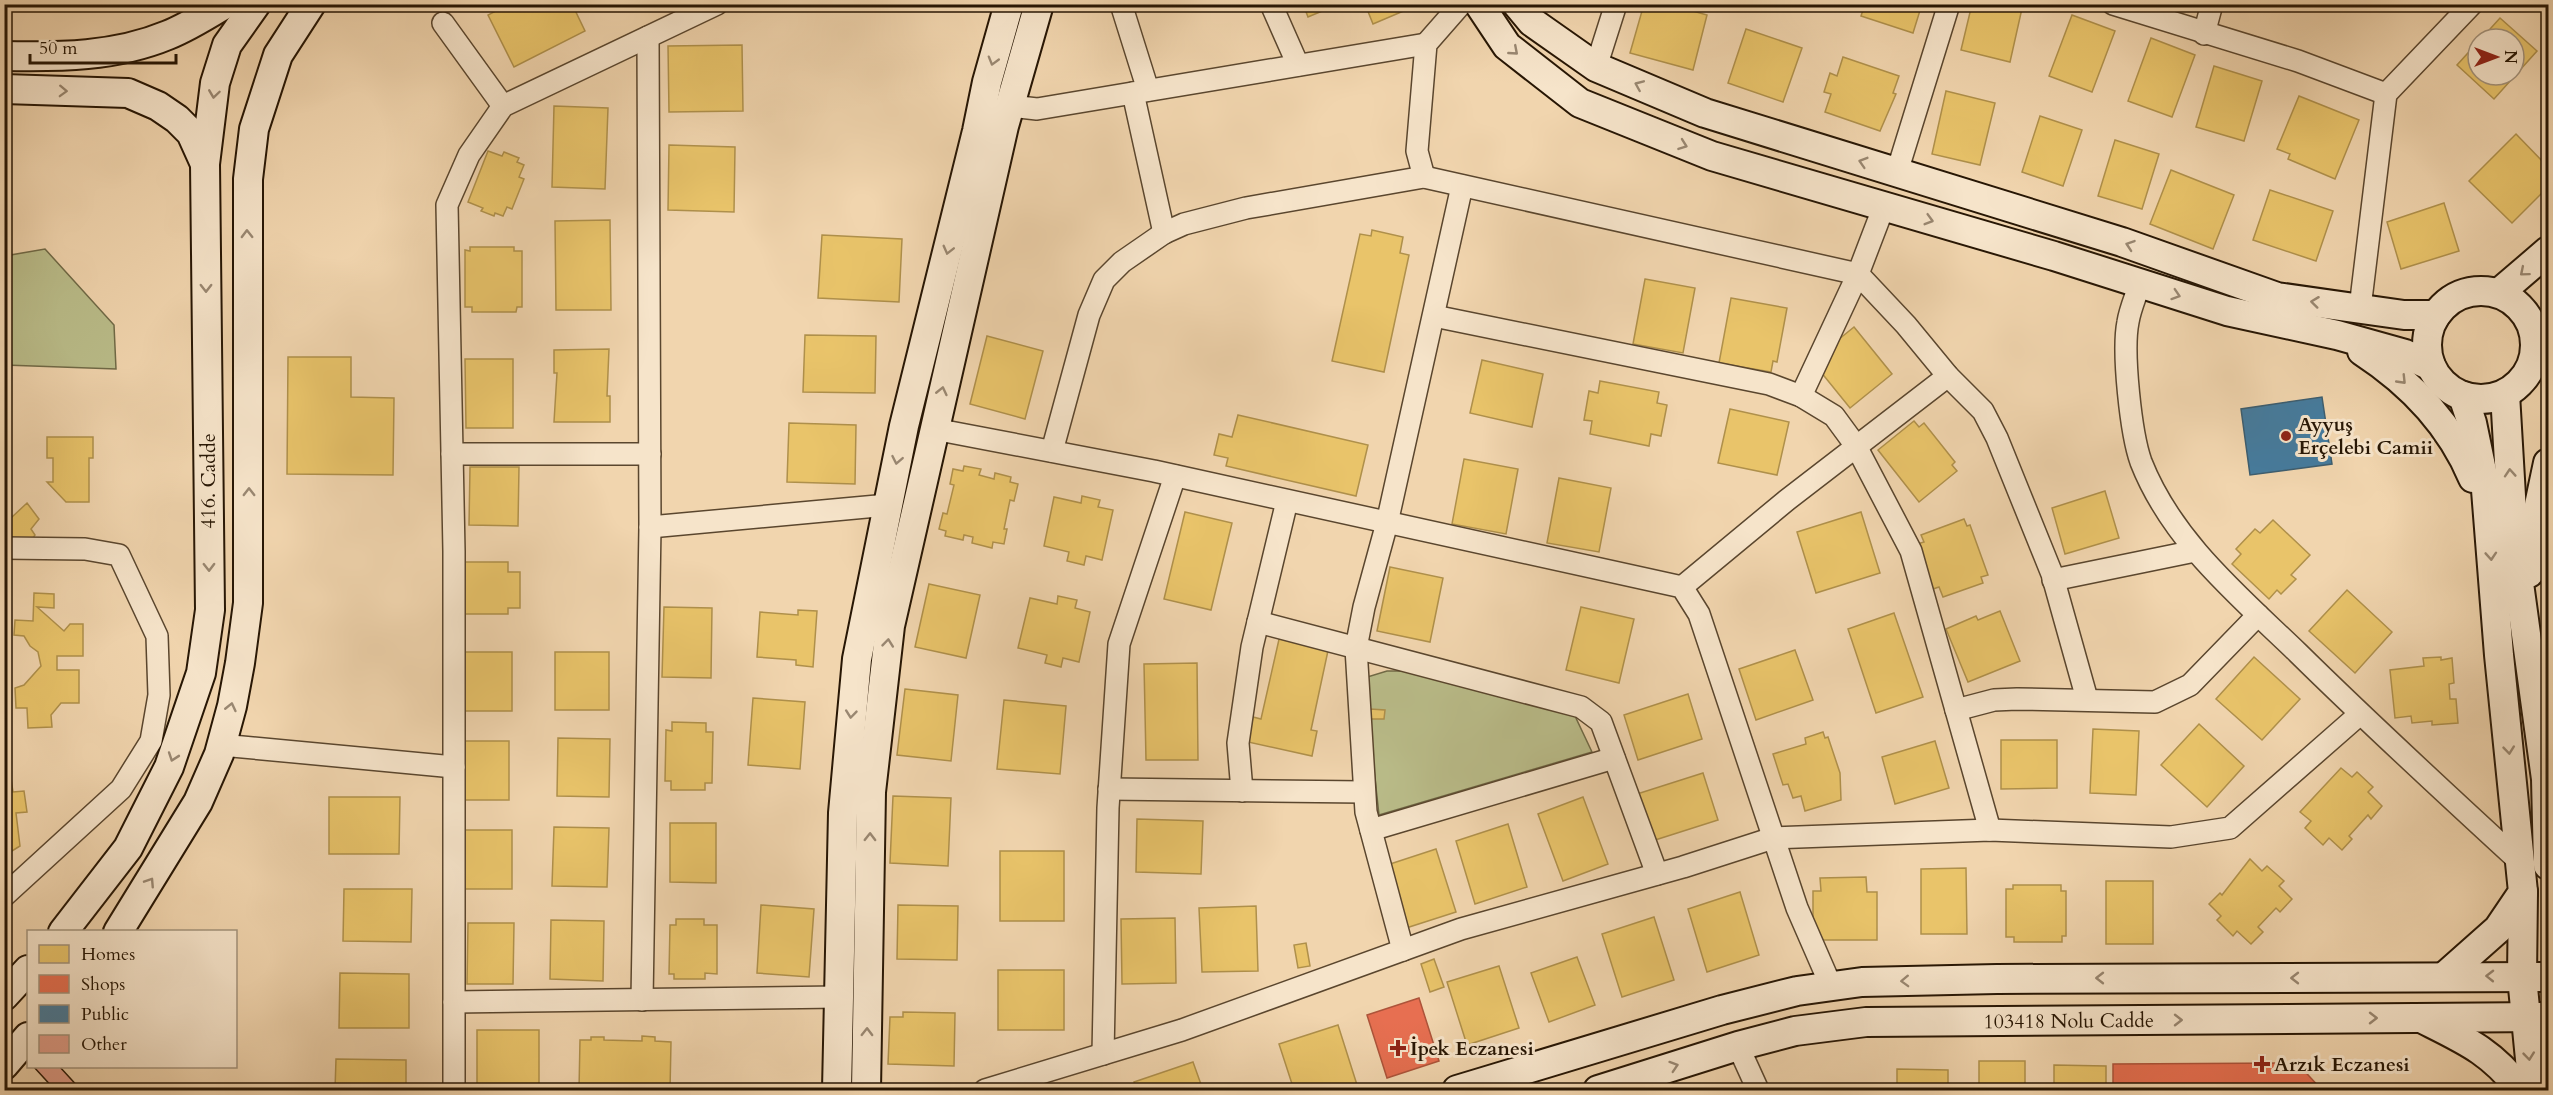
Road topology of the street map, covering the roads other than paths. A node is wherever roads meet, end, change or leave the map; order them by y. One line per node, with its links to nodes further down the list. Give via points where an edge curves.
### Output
1 (225, 4): 21 (main road, via 169,35 130,48 92,55)
2 (256, 4): 29 (main road, 416. Cadde, one-way to 29, via 227,45 215,83)
3 (311, 4): 72 (main road, one-way to 3, via 232,706 248,603 248,179 254,129 278,55)
4 (717, 4): 19 (street)
5 (1009, 4): 57 (main road, one-way to 57, via 904,426)
6 (1039, 4): 28 (main road)
7 (1121, 4): 25 (street)
8 (1271, 4): 22 (street)
9 (1461, 4): 20 (street)
10 (1479, 4): 33 (main road, one-way to 33, via 1507,46 1580,103 1712,156)
11 (1517, 4): 23 (main road, via 1532,22)
12 (1616, 4): 23 (street)
13 (1949, 4): 30 (street)
14 (2113, 4): 18 (street)
15 (2212, 4): 18 (street)
16 (2472, 4): 26 (street)
17 (443, 23): 27 (street)
18 (2204, 34): 26 (street, via 2298,61)
19 (648, 37): 27 (street); 53 (street)
20 (1426, 44): 22 (street); 31 (street, via 1417,152)
21 (4, 56)
22 (1298, 65): 25 (street)
23 (1596, 67): 30 (main road, one-way to 23, via 1705,113)
24 (4, 89): 29 (main road, one-way to 29, via 128,93 177,119 191,133)
25 (1140, 92): 28 (street, via 1037,109); 34 (street)
26 (2386, 94): 39 (street)
27 (503, 106): 52 (street, via 469,155 447,205)
28 (1010, 106): 49 (main road, one-way to 28)
29 (206, 164): 86 (main road, 416. Cadde, one-way to 86, via 210,610 201,673 169,767 128,848)
30 (1897, 172): 39 (main road, one-way to 30, via 2277,297 2122,242)
31 (1424, 177): 32 (street); 34 (street, via 1246,208)
32 (1462, 186): 36 (street); 41 (street)
33 (1884, 206): 36 (street); 37 (main road, one-way to 37)
34 (1164, 233): 51 (street, via 1122,262 1104,280 1089,315)
35 (2548, 251): 38 (main road, one-way to 38)
36 (1858, 273): 45 (street); 47 (street)
37 (2140, 283): 43 (main road, one-way to 43, via 2227,311); 62 (street, via 2128,323 2128,380 2141,461 2170,520)
38 (2499, 293): 40 (main road, via 2463,293); 42 (main road)
39 (2360, 308): 40 (main road)
40 (2436, 315): 44 (main road, via 2427,349)
41 (1434, 316): 47 (street, via 1769,384); 59 (street)
42 (2541, 324): 46 (main road, via 2530,368 2520,383)
43 (2337, 335): 44 (main road, via 2405,354); 58 (main road, one-way to 58, via 2393,371 2440,418 2467,462)
44 (2431, 366): 48 (main road, via 2444,384)
45 (1948, 376): 50 (street); 63 (street, via 1983,411)
46 (2505, 394): 48 (main road, via 2484,399); 67 (main road, one-way to 46)
47 (1801, 396): 50 (street, via 1834,417)
48 (2463, 396): 58 (main road, via 2472,423)
49 (934, 429): 51 (street); 105 (main road, one-way to 49, via 871,792 890,626)
50 (1856, 446): 64 (street); 70 (street, via 1911,551)
51 (1052, 451): 55 (street)
52 (452, 454): 53 (street); 74 (street)
53 (650, 454): 60 (street)
54 (2548, 463): 67 (main road, via 2534,529)
55 (1175, 476): 56 (street); 75 (street, via 1119,644)
56 (1287, 501): 59 (street); 66 (street)
57 (888, 506): 60 (street); 94 (main road, one-way to 94, via 857,659 849,734)
58 (2488, 515): 81 (main road, one-way to 81)
59 (1387, 523): 64 (street); 68 (street)
60 (650, 527): 95 (street)
61 (4, 548): 85 (street, via 84,549 119,555 157,636 159,695 151,741 121,789)
62 (2195, 551): 63 (street); 65 (street)
63 (2054, 580): 69 (street)
64 (1682, 587): 80 (street, via 1699,614)
65 (2258, 615): 69 (street, via 2190,685 2155,702); 71 (street)
66 (1258, 622): 68 (street); 76 (street, via 1238,743)
67 (2523, 629): 82 (main road, via 2546,779)
68 (1356, 648): 73 (street, via 1581,707 1601,722); 77 (street)
69 (2087, 699): 70 (street, via 2006,699)
70 (1956, 710): 79 (street)
71 (2360, 714): 79 (street, via 2230,828 2172,837); 81 (street)
72 (221, 745): 74 (street); 87 (main road, one-way to 72, via 193,811)
73 (1614, 758): 78 (street); 83 (street)
74 (454, 767): 96 (street)
75 (1109, 789): 76 (street); 101 (street)
76 (1242, 791): 77 (street)
77 (1364, 792): 78 (street)
78 (1371, 830): 88 (street)
79 (1990, 830): 80 (street)
80 (1773, 838): 83 (street); 92 (street, via 1797,908)
81 (2519, 861): 84 (main road)
82 (2548, 866)
83 (1656, 874): 88 (street, via 1461,929)
84 (2523, 892): 90 (main road, via 2498,929); 91 (main road)
85 (4, 896)
86 (65, 930)
87 (119, 930)
88 (1403, 950): 101 (street)
89 (27, 971): 93 (main road)
90 (2445, 976): 91 (main road, one-way to 90); 92 (main road, one-way to 92, via 1997,979)
91 (2535, 977): 97 (main road)
92 (1831, 986): 107 (main road, via 1722,1010)
93 (4, 996)
94 (839, 997): 95 (street); 104 (main road)
95 (642, 1000): 96 (street)
96 (454, 1002): 103 (street)
97 (2537, 1017): 98 (main road, 103418 Nolu Cadde); 111 (main road, one-way to 111)
98 (2420, 1018): 100 (main road, 103418 Nolu Cadde, one-way to 98, via 1795,1031 1866,1022); 110 (main road, via 2479,1047)
99 (27, 1038): 102 (main road)
100 (1738, 1046): 108 (main road, 103418 Nolu Cadde, one-way to 100); 109 (street)
101 (1104, 1054): 106 (street)
102 (4, 1065)
103 (454, 1090)
104 (837, 1090)
105 (866, 1090)
106 (985, 1090)
107 (1457, 1090)
108 (1598, 1090)
109 (1758, 1090)
110 (2521, 1090)
111 (2533, 1090)

